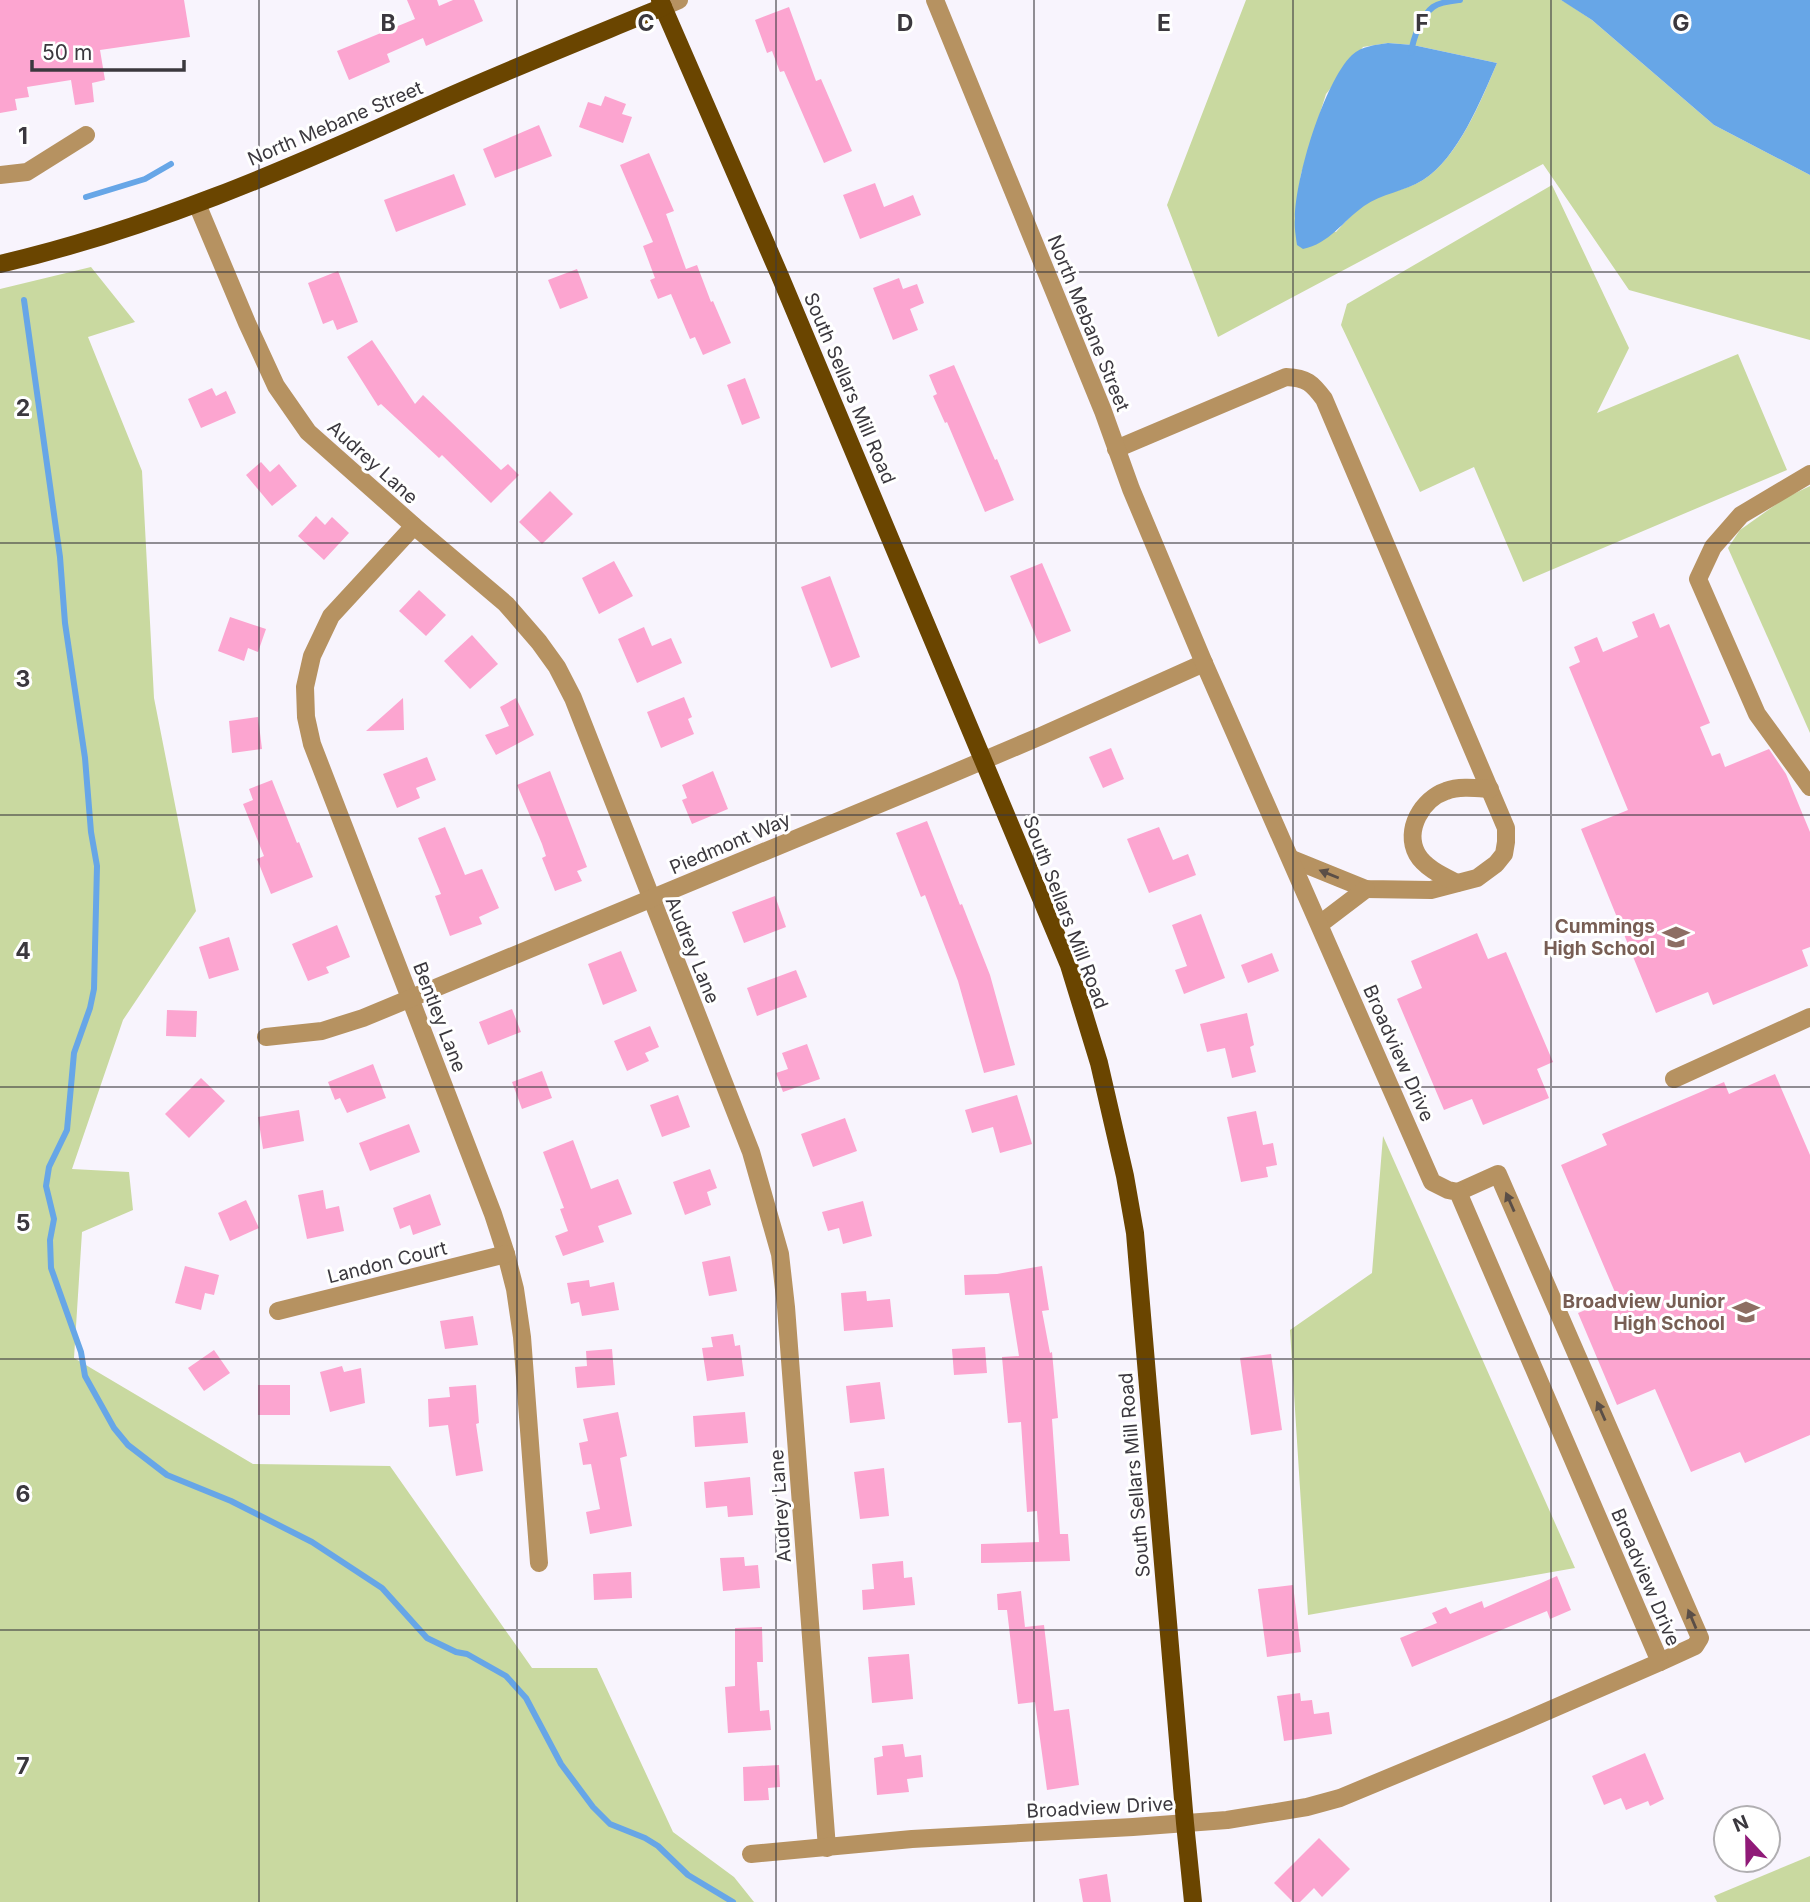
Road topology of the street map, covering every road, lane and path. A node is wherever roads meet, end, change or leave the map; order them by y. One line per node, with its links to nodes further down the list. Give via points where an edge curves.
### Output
1 (935, 0): 7 (street, North Mebane Street)
2 (668, 2): 5 (main road, North Mebane Street); 11 (main road, South Sellars Mill Road)
3 (86, 135): 4 (street, via 27,172)
4 (0, 175)
5 (197, 204): 6 (main road, North Mebane Street); 9 (street, Audrey Lane, via 276,386 308,432)
6 (0, 264)
7 (1116, 449): 10 (street, North Mebane Street); 13 (street, via 1286,377 1313,385 1324,399)
8 (1810, 474): 12 (street, via 1741,515 1713,547 1698,579 1757,714)
9 (414, 526): 17 (street, Audrey Lane, via 506,604 557,667); 19 (street, Bentley Lane, via 331,616 312,656 306,687 312,744)
10 (1204, 663): 11 (street, Piedmont Way); 14 (street, Broadview Drive)
11 (983, 759): 17 (street, Piedmont Way); 28 (main road, South Sellars Mill Road, via 1069,965 1099,1063 1125,1176 1135,1233)
12 (1810, 786)
13 (1490, 789): 15 (street, via 1506,828 1504,854 1477,878); 15 (street, via 1446,790 1426,803 1416,819 1413,842 1417,854 1426,865)
14 (1292, 859): 16 (street, one-way to 14); 18 (street, Broadview Drive)
15 (1457, 883): 16 (street, via 1431,890)
16 (1366, 889): 18 (street)
17 (651, 899): 19 (street, Piedmont Way); 29 (street, Audrey Lane, via 751,1152 780,1254)
18 (1320, 924): 23 (street, Broadview Drive, via 1432,1182)
19 (410, 998): 21 (street, Piedmont Way, via 322,1031); 24 (street, Bentley Lane)
20 (1810, 1017): 22 (street)
21 (266, 1037)
22 (1674, 1079)
23 (1458, 1192): 27 (street, Broadview Drive); 27 (street, one-way to 23, via 1695,1646 1700,1638 1498,1174)
24 (506, 1254): 25 (street, Landon Court); 26 (street, Bentley Lane, via 522,1337)
25 (278, 1311)
26 (539, 1563)
27 (1660, 1662): 28 (street, Broadview Drive, via 1340,1798 1227,1820)
28 (1185, 1823): 29 (street, Broadview Drive); 31 (main road, South Sellars Mill Road)
29 (827, 1848): 30 (street, Broadview Drive)
30 (751, 1854)
31 (1193, 1902)

